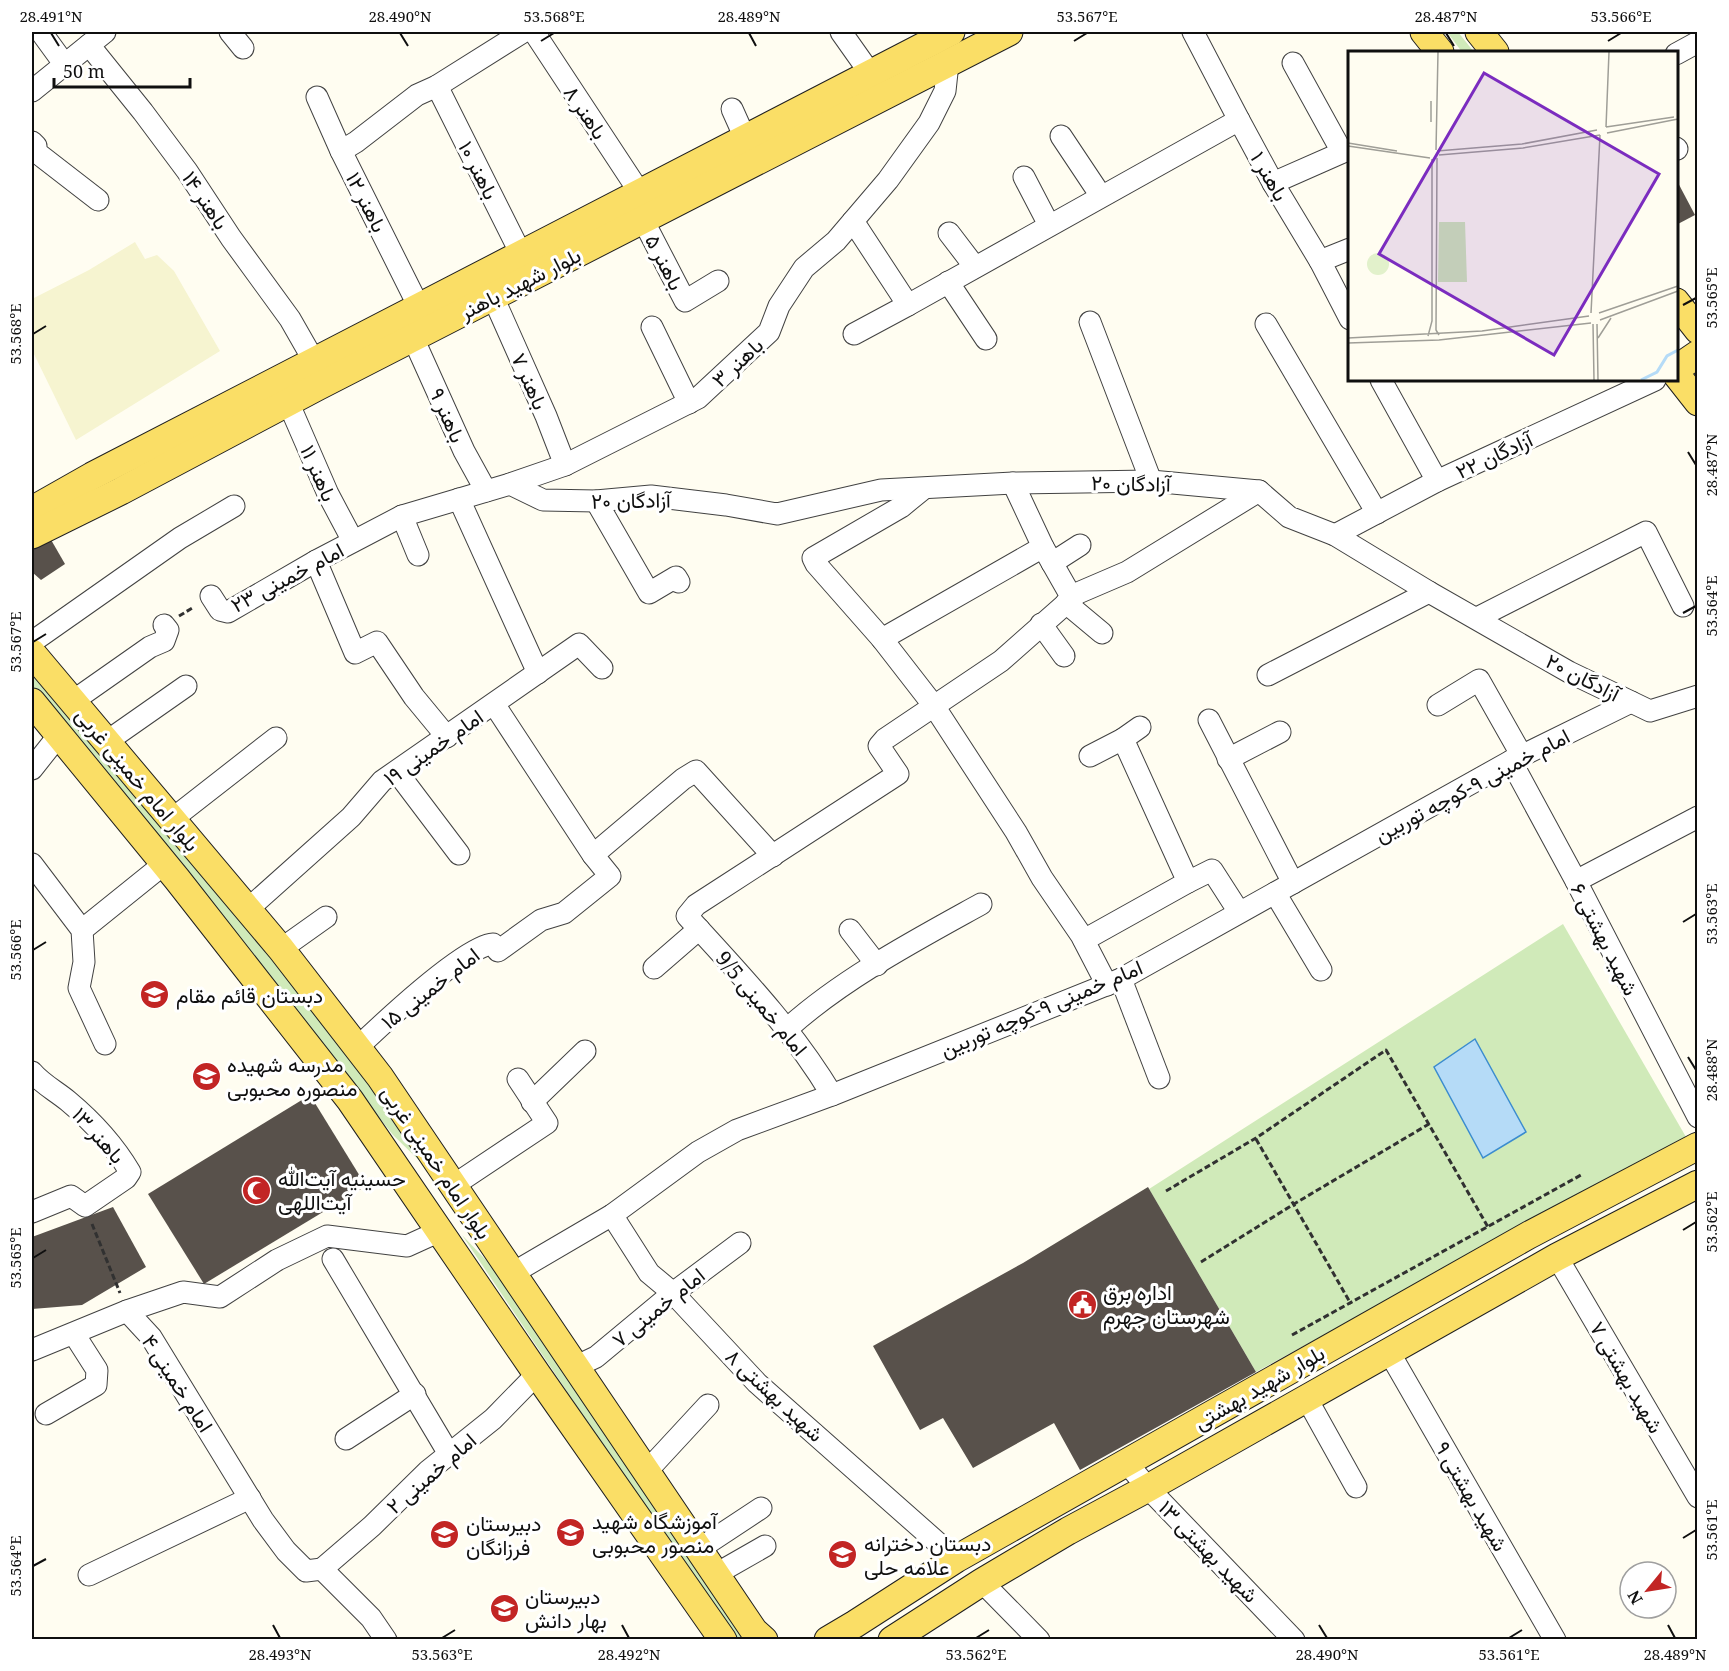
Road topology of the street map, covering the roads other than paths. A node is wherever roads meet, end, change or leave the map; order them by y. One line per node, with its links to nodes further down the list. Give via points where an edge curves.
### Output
1 (41, 32): 15 (street)
2 (523, 32): 17 (street)
3 (534, 32): 31 (street, باهنر ۸)
4 (841, 32): 16 (street)
5 (951, 32): 16 (main road, بلوار شهید باهنر)
6 (1009, 32): 13 (main road, بلوار شهید باهنر)
7 (1193, 32): 21 (street, باهنر ۱)
8 (1424, 32): 11 (main road)
9 (97, 38): 15 (street); 54 (street, باهنر ۱۴, via 143,112 291,319)
10 (1698, 42): 12 (street)
11 (1439, 51)
12 (1678, 53)
13 (948, 63): 31 (main road, بلوار شهید باهنر); 32 (street, باهنر ۳, via 945,91 929,123)
14 (1293, 63): 25 (street)
15 (65, 65): 18 (street)
16 (870, 73): 23 (main road, بلوار شهید باهنر)
17 (437, 86): 26 (street, via 417,95); 36 (street, باهنر ۱۰)
18 (32, 92)
19 (317, 97): 26 (street, باهنر ۱۲)
20 (732, 109): 23 (street)
21 (1239, 120): 28 (street, باهنر ۱); 29 (street)
22 (1061, 136): 29 (street)
23 (745, 138): 31 (main road, بلوار شهید باهنر)
24 (32, 142): 30 (street, via 36,152)
25 (1346, 150): 28 (street)
26 (341, 151): 44 (street, باهنر ۱۲)
27 (1024, 177): 33 (street)
28 (1273, 183): 37 (street, باهنر ۱)
29 (1101, 196): 33 (street)
30 (98, 200)
31 (645, 209): 36 (main road, بلوار شهید باهنر); 39 (street, باهنر ۵, via 684,301); 41 (main road, بلوار شهید باهنر)
32 (853, 221): 43 (street); 61 (street, باهنر ۳, via 804,268 778,306 769,332)
33 (1049, 225): 38 (street)
34 (949, 233): 38 (street)
35 (1348, 250): 37 (street)
36 (521, 254): 44 (main road, بلوار شهید باهنر)
37 (1320, 261): 45 (street, باهنر ۱)
38 (975, 267): 40 (street)
39 (718, 281)
40 (948, 282): 43 (street); 52 (street)
41 (493, 297): 51 (main road, بلوار شهید باهنر); 62 (street, باهنر ۷)
42 (1678, 303): 49 (main road)
43 (908, 305): 50 (street)
44 (419, 307): 54 (main road, بلوار شهید باهنر)
45 (1348, 315)
46 (1090, 322): 63 (street)
47 (1266, 324): 74 (street)
48 (652, 327): 61 (street)
49 (1698, 330)
50 (854, 334)
51 (413, 338): 59 (main road, بلوار شهید باهنر); 68 (street, باهنر ۹)
52 (986, 339)
53 (1698, 354): 55 (main road)
54 (314, 361): 73 (main road, بلوار شهید باهنر)
55 (1678, 368)
56 (1678, 375): 60 (main road)
57 (1382, 381): 64 (street)
58 (1653, 381): 64 (street, آزادگان ۲۲)
59 (288, 402): 76 (main road, بلوار شهید باهنر); 78 (street, باهنر ۱۱, via 337,514)
60 (1698, 402)
61 (689, 403): 62 (street, باهنر ۳)
62 (565, 465): 66 (street, باهنر ۳)
63 (1151, 481): 65 (street, آزادگان ۲۰); 69 (street, آزادگان ۲۰)
64 (1437, 481): 74 (street, آزادگان ۲۲)
65 (1013, 483): 67 (street, آزادگان ۲۰); 81 (street)
66 (510, 484): 68 (street, باهنر ۳); 71 (street, آزادگان ۲۰, via 543,500)
67 (923, 489): 71 (street, آزادگان ۲۰, via 881,490 777,514 651,496); 92 (street, via 901,507 813,558)
68 (486, 491): 70 (street, باهنر ۳)
69 (1259, 491): 77 (street, آزادگان ۲۰, via 1289,518); 86 (street, via 1127,572 1078,592)
70 (459, 499): 75 (street, باهنر ۳); 97 (street)
71 (596, 501): 83 (street, via 648,593 676,577)
72 (234, 506): 93 (street, via 180,538)
73 (32, 510)
74 (1377, 513): 77 (street, آزادگان ۲۲)
75 (402, 516): 78 (street, امام خمینی ۲۳); 80 (street)
76 (32, 535)
77 (1335, 535): 84 (street, آزادگان ۲۰)
78 (353, 541): 82 (street, امام خمینی ۲۳)
79 (1080, 545): 81 (street)
80 (417, 555)
81 (1047, 555): 86 (street); 92 (street)
82 (316, 561): 85 (street, امام خمینی ۲۳, via 228,612 220,610); 111 (street, via 355,653 377,642)
83 (679, 582)
84 (1430, 592): 88 (street, آزادگان ۲۰); 98 (street)
85 (211, 596)
86 (1069, 600): 89 (street); 91 (street)
87 (1683, 606): 88 (street, via 1647,532)
88 (1477, 618): 103 (street, آزادگان ۲۰, via 1569,672)
89 (1041, 624): 95 (street); 106 (street, via 1000,661)
90 (164, 625): 101 (street, via 168,630 164,641)
91 (1102, 633)
92 (882, 639): 106 (street)
93 (32, 642)
94 (32, 653): 101 (main road, بلوار امام خمینی غربی)
95 (1064, 656)
96 (602, 668): 97 (street, امام خمینی ۱۹, via 579,644)
97 (538, 673): 104 (street, امام خمینی ۱۹)
98 (1268, 675)
99 (186, 686): 114 (street)
100 (1698, 696): 103 (street, آزادگان ۲۰, via 1650,711)
101 (73, 701): 114 (main road, بلوار امام خمینی غربی)
102 (32, 702): 110 (main road, بلوار امام خمینی غربی)
103 (1631, 702): 116 (street, امام خمینی ۹-کوچه توربین)
104 (494, 704): 111 (street, امام خمینی ۱۹); 123 (street)
105 (1438, 705): 116 (street, شهید بهشتی ۶, via 1479,680)
106 (934, 706): 124 (street, via 879,746 898,774); 137 (street)
107 (1209, 720): 117 (street)
108 (1140, 727): 113 (street)
109 (1280, 732): 117 (street)
110 (59, 736): 118 (street); 126 (main road, بلوار امام خمینی غربی)
111 (447, 737): 119 (street, امام خمینی ۱۹)
112 (276, 738): 121 (street)
113 (1123, 739): 115 (street); 128 (street)
114 (106, 742): 121 (main road, بلوار امام خمینی غربی)
115 (1090, 756)
116 (1516, 758): 127 (street, شهید بهشتی ۶); 129 (street, امام خمینی ۹-کوچه توربین)
117 (1228, 759): 129 (street)
118 (32, 770)
119 (397, 772): 122 (street); 131 (street, امام خمینی ۱۹)
120 (1698, 817): 127 (street)
121 (171, 820): 131 (main road, بلوار امام خمینی غربی)
122 (459, 854)
123 (593, 855): 124 (street, via 696,771); 146 (street, امام خمینی ۱۵, via 610,876 564,913 542,920 498,951 493,944 486,944 472,953 406,1001)
124 (773, 856): 134 (street, via 696,905)
125 (32, 864): 135 (street)
126 (164, 864): 135 (street); 161 (main road, بلوار امام خمینی غربی, via 350,1100)
127 (1576, 881): 153 (street, شهید بهشتی ۶)
128 (1188, 882): 132 (street, via 1212,870); 137 (street)
129 (1284, 888): 132 (street, امام خمینی ۹-کوچه توربین); 141 (street)
130 (981, 904): 139 (street)
131 (247, 910): 138 (main road, بلوار امام خمینی غربی)
132 (1239, 912): 142 (street, امام خمینی ۹-کوچه توربین)
133 (326, 917): 138 (street)
134 (693, 923): 140 (street); 144 (street, امام خمینی 9/5)
135 (82, 930): 145 (street, via 84,962 79,988)
136 (850, 930): 139 (street)
137 (1083, 939): 142 (street)
138 (281, 949): 146 (main road, بلوار امام خمینی غربی)
139 (877, 965): 144 (street)
140 (654, 968)
141 (1321, 970)
142 (1114, 982): 143 (street, امام خمینی ۹-کوچه توربین); 149 (street)
143 (1005, 1025): 151 (street, امام خمینی ۹-کوچه توربین); 154 (street, via 728,1128)
144 (787, 1029): 151 (street, امام خمینی 9/5)
145 (105, 1044)
146 (357, 1048): 157 (main road, بلوار امام خمینی غربی)
147 (585, 1051): 152 (street)
148 (32, 1072): 159 (street, باهنر ۱۳, via 98,1128 130,1172 85,1206 71,1196)
149 (1159, 1078)
150 (518, 1079): 152 (street)
151 (832, 1095): 154 (street, امام خمینی ۹-کوچه توربین)
152 (532, 1102): 157 (street, via 547,1124)
153 (1698, 1118)
154 (737, 1130): 160 (street, امام خمینی ۹-کوچه توربین, via 698,1152)
155 (1698, 1146): 179 (main road, بلوار شهید بهشتی, via 1529,1235)
156 (1698, 1184): 163 (main road, بلوار شهید بهشتی)
157 (454, 1185): 158 (main road, بلوار امام خمینی غربی)
158 (470, 1208): 161 (main road); 165 (main road, بلوار امام خمینی غربی)
159 (32, 1212)
160 (612, 1215): 165 (street, امام خمینی ۹-کوچه توربین); 166 (street, شهید بهشتی ۸, via 649,1273)
161 (440, 1231): 167 (street, امام خمینی ۴, via 407,1246 327,1236 277,1260 220,1297 183,1292); 172 (main road, بلوار امام خمینی غربی)
162 (740, 1243): 166 (street, امام خمینی ۷)
163 (1557, 1257): 170 (main road, بلوار شهید بهشتی); 183 (street, شهید بهشتی ۷)
164 (333, 1260): 173 (street)
165 (513, 1273): 171 (main road, بلوار امام خمینی غربی)
166 (673, 1293): 171 (street, امام خمینی ۷, via 596,1357); 188 (street, شهید بهشتی ۸, via 757,1383)
167 (127, 1311): 168 (street); 184 (street, امام خمینی ۴, via 151,1337)
168 (74, 1334): 169 (street); 176 (street, via 97,1370 96,1385)
169 (32, 1350)
170 (1389, 1352): 174 (main road, بلوار شهید بهشتی); 200 (street, شهید بهشتی ۹)
171 (575, 1367): 180 (main road, بلوار امام خمینی غربی)
172 (537, 1374): 178 (street, امام خمینی ۲, via 493,1419); 194 (main road, بلوار امام خمینی غربی)
173 (415, 1394): 177 (street); 178 (street)
174 (1307, 1399): 181 (street); 182 (main road, بلوار شهید بهشتی)
175 (708, 1405): 180 (street)
176 (46, 1414)
177 (346, 1439)
178 (449, 1454): 189 (street, امام خمینی ۲)
179 (1126, 1462): 182 (street, شهید بهشتی ۱۳); 188 (main road, بلوار شهید بهشتی)
180 (646, 1472): 187 (main road, بلوار امام خمینی غربی)
181 (1356, 1487)
182 (1148, 1488): 192 (main road, بلوار شهید بهشتی); 199 (street, شهید بهشتی ۱۳)
183 (1698, 1497)
184 (250, 1498): 189 (street, امام خمینی ۴, via 286,1551 306,1571); 191 (street)
185 (761, 1508): 187 (street)
186 (765, 1546): 190 (street)
187 (699, 1549): 190 (main road, بلوار امام خمینی غربی)
188 (956, 1559): 196 (main road, بلوار شهید بهشتی)
189 (322, 1569): 193 (street)
190 (716, 1574): 195 (main road, بلوار امام خمینی غربی)
191 (89, 1575)
192 (982, 1582): 197 (main road, بلوار شهید بهشتی); 198 (street)
193 (386, 1640)
194 (723, 1640)
195 (764, 1640)
196 (828, 1640)
197 (892, 1640)
198 (1039, 1640)
199 (1294, 1640)
200 (1555, 1640)

